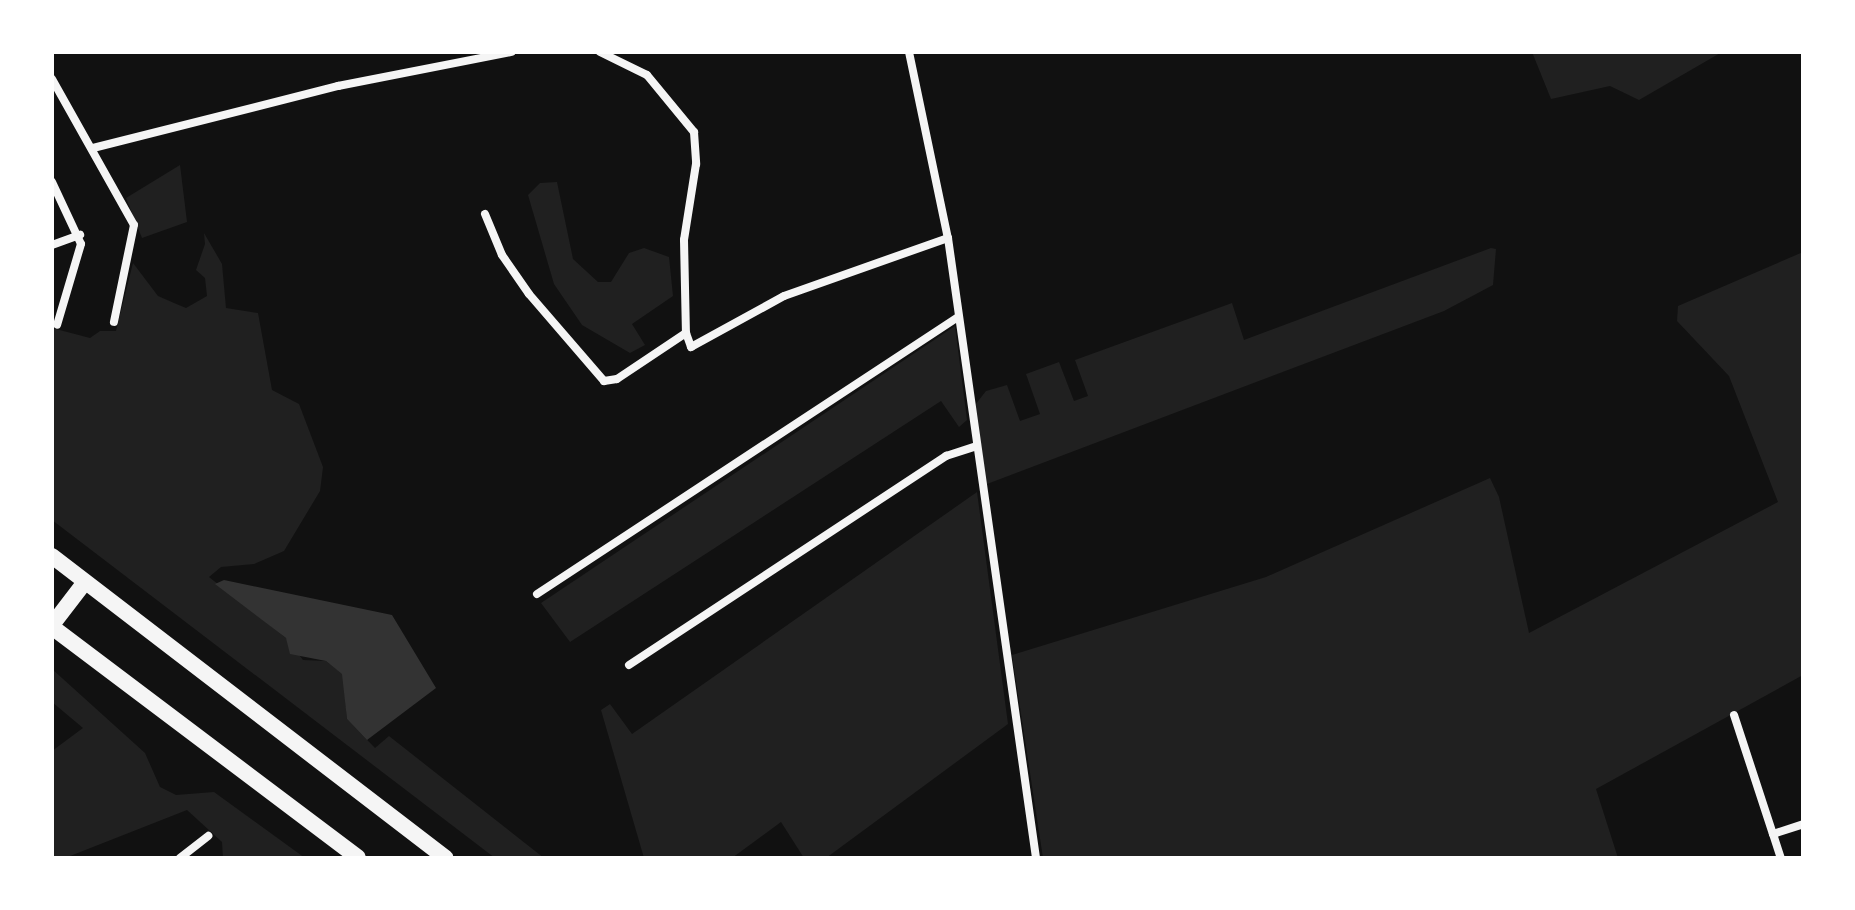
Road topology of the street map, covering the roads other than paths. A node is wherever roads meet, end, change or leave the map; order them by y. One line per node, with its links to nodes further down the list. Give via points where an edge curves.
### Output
1 (512, 52): 5 (street, via 338,86)
2 (600, 52): 14 (street, via 647,75 694,132 697,155 684,240)
3 (909, 52): 9 (street)
4 (52, 79): 5 (street)
5 (93, 148): 12 (street, via 134,225)
6 (52, 182): 8 (street)
7 (485, 214): 14 (street, via 502,255 529,294 604,381 617,379)
8 (80, 235): 10 (street); 13 (street)
9 (948, 238): 11 (street); 14 (street, via 784,296 694,346 688,345)
10 (52, 245)
11 (958, 317): 15 (street); 18 (street)
12 (114, 322)
13 (57, 325)
14 (686, 333)
15 (976, 446): 20 (street, via 946,456); 28 (street)
16 (52, 556): 17 (highway)
17 (85, 582): 19 (highway); 27 (highway)
18 (537, 594)
19 (52, 626): 26 (highway)
20 (629, 665)
21 (1734, 715): 23 (street)
22 (1803, 824): 23 (street)
23 (1773, 834): 29 (street)
24 (208, 836): 25 (street)
25 (180, 858)
26 (358, 858)
27 (446, 858)
28 (1036, 858)
29 (1781, 858)

